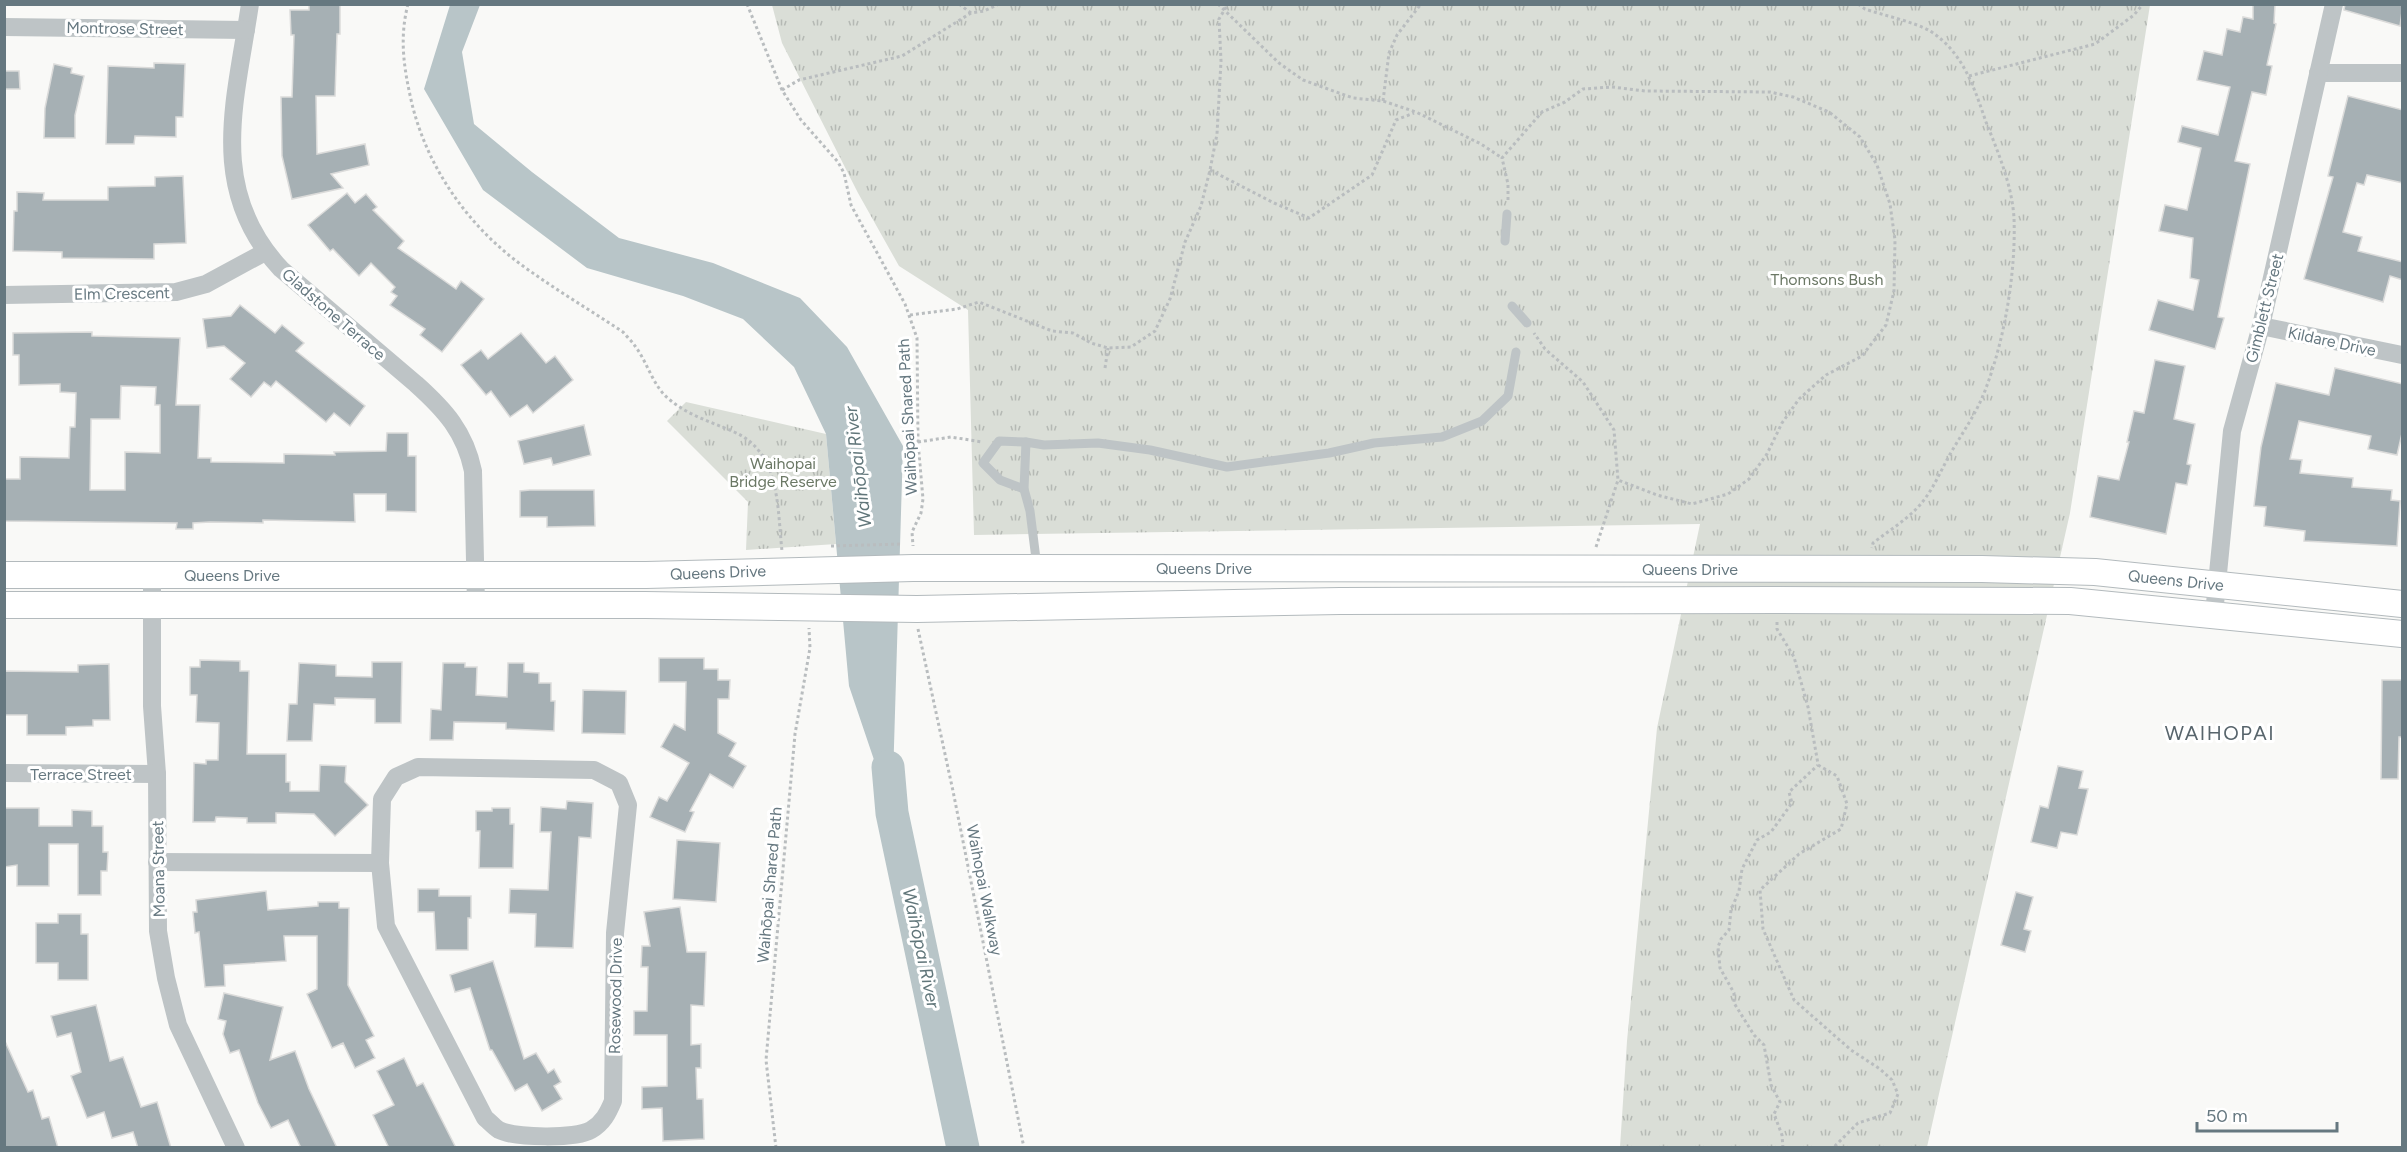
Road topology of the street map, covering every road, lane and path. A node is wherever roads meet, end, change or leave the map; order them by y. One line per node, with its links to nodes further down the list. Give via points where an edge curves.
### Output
1 (250, 4): 15 (street, Gladstone Terrace)
2 (408, 4): 42 (path, via 402,26 404,71 417,124 453,194 471,220 522,265 622,332 635,345 669,399 696,416 746,437 759,450 775,484)
3 (747, 4): 19 (path, Waihōpai Shared Path)
4 (959, 4): 13 (path)
5 (999, 4): 13 (path)
6 (1218, 4): 12 (path)
7 (1228, 4): 12 (path)
8 (1421, 4): 20 (path, via 1397,35 1389,53)
9 (1856, 4): 18 (path, via 1929,31 1958,56)
10 (2143, 4): 18 (path, via 2095,44)
11 (2334, 4): 16 (street, Gimblett Street)
12 (1224, 10): 20 (path, via 1279,63 1304,80 1353,98); 23 (path, via 1219,19 1217,134)
13 (971, 13): 19 (path, via 902,56 799,80)
14 (4, 27): 15 (street, Montrose Street)
15 (246, 30): 26 (street, Gladstone Terrace, via 230,154 241,201)
16 (2318, 73): 17 (street); 31 (street, Gimblett Street)
17 (2403, 73)
18 (1969, 76): 48 (path, via 2009,189 2012,262 2006,310 1992,371 1969,425 1934,488 1913,513 1872,543)
19 (782, 90): 29 (path, Waihōpai Shared Path, via 801,120 838,162 850,205)
20 (1383, 101): 21 (path)
21 (1416, 112): 22 (path); 23 (path, via 1396,120 1372,175 1309,218)
22 (1502, 158): 24 (path, via 1508,184); 39 (path, via 1542,112 1583,89 1612,87 1770,92 1793,98 1829,112 1860,136 1877,165 1890,204 1895,240 1894,291 1886,325 1862,356 1826,375 1799,399 1749,479 1728,494 1692,504)
23 (1210, 170): 32 (path, via 1170,299 1155,331 1131,347)
24 (1507, 214): 25 (lane)
25 (1505, 241)
26 (265, 252): 27 (street, Elm Crescent, via 213,281 176,292); 51 (street, Gladstone Terrace, via 435,401 461,434 473,471)
27 (4, 295)
28 (1512, 306): 30 (lane)
29 (910, 315): 32 (path, via 980,302); 37 (path, Waihōpai Shared Path, via 919,352)
30 (1527, 323): 39 (path, via 1545,348 1582,382 1614,430)
31 (2261, 326): 34 (street, Kildare Drive); 52 (street, Gimblett Street, via 2232,431)
32 (1108, 348): 35 (path)
33 (1516, 352): 38 (lane, via 1508,396 1482,421 1442,437 1374,443 1227,467 1098,443)
34 (2403, 355)
35 (1105, 368)
36 (999, 441): 37 (path, via 951,437); 38 (lane); 40 (lane, via 983,463 1000,480)
37 (918, 442): 44 (path, Waihōpai Shared Path, via 923,499 912,532)
38 (1026, 442): 40 (lane)
39 (1618, 480): 47 (path)
40 (1024, 489): 46 (lane)
41 (904, 544): 43 (path)
42 (781, 548)
43 (836, 557): 44 (main road, Queens Drive); 51 (main road, Queens Drive, via 646,575)
44 (913, 557): 46 (main road, Queens Drive)
45 (1339, 568): 46 (main road, Queens Drive); 47 (main road, Queens Drive); 54 (main road)
46 (1037, 569)
47 (1589, 569): 48 (main road, Queens Drive)
48 (1870, 569): 52 (main road, Queens Drive, via 2095,572)
49 (4, 575): 50 (main road, Queens Drive)
50 (152, 575): 51 (main road, Queens Drive); 57 (street, Moana Street)
51 (476, 576): 58 (street, Gladstone Terrace)
52 (2218, 584): 55 (main road, Queens Drive); 59 (street, Gimblett Street)
53 (1778, 600): 54 (main road, Queens Drive); 59 (main road, Queens Drive, via 2070,602); 63 (path, via 1777,629 1794,657 1808,706)
54 (1340, 602): 58 (main road, Queens Drive, via 918,609)
55 (2403, 604)
56 (4, 605): 57 (main road, Queens Drive)
57 (152, 605): 58 (main road, Queens Drive); 65 (street, Moana Street)
58 (476, 605)
59 (2214, 614): 61 (main road, Queens Drive)
60 (808, 625): 69 (path, Waihōpai Shared Path, via 810,648 795,734 766,1060)
61 (2403, 634)
62 (918, 638): 70 (path, Waihopai Walkway, via 953,791)
63 (1818, 765): 71 (path, via 1789,792 1792,803 1771,832 1757,840 1742,869 1729,930 1718,948 1720,968 1734,993 1734,1004 1764,1045 1771,1085 1780,1102 1774,1114); 72 (path, via 1837,776 1844,795 1847,804 1841,829 1799,854 1760,890 1762,929 1794,1000 1851,1050 1880,1069 1892,1080 1898,1094 1890,1113 1858,1124)
64 (4, 773): 65 (street, Terrace Street)
65 (157, 774): 66 (street, Moana Street)
66 (157, 862): 67 (street); 68 (street, Moana Street, via 158,931 178,1025)
67 (380, 863): 67 (street, Rosewood Drive, via 382,799 396,777 418,767 594,770 619,783 628,805 615,933 613,1101 605,1119 590,1131 571,1136 514,1135 498,1130 485,1118 386,926)
68 (236, 1148)
69 (776, 1148)
70 (1024, 1148)
71 (1783, 1148)
72 (1833, 1148)

